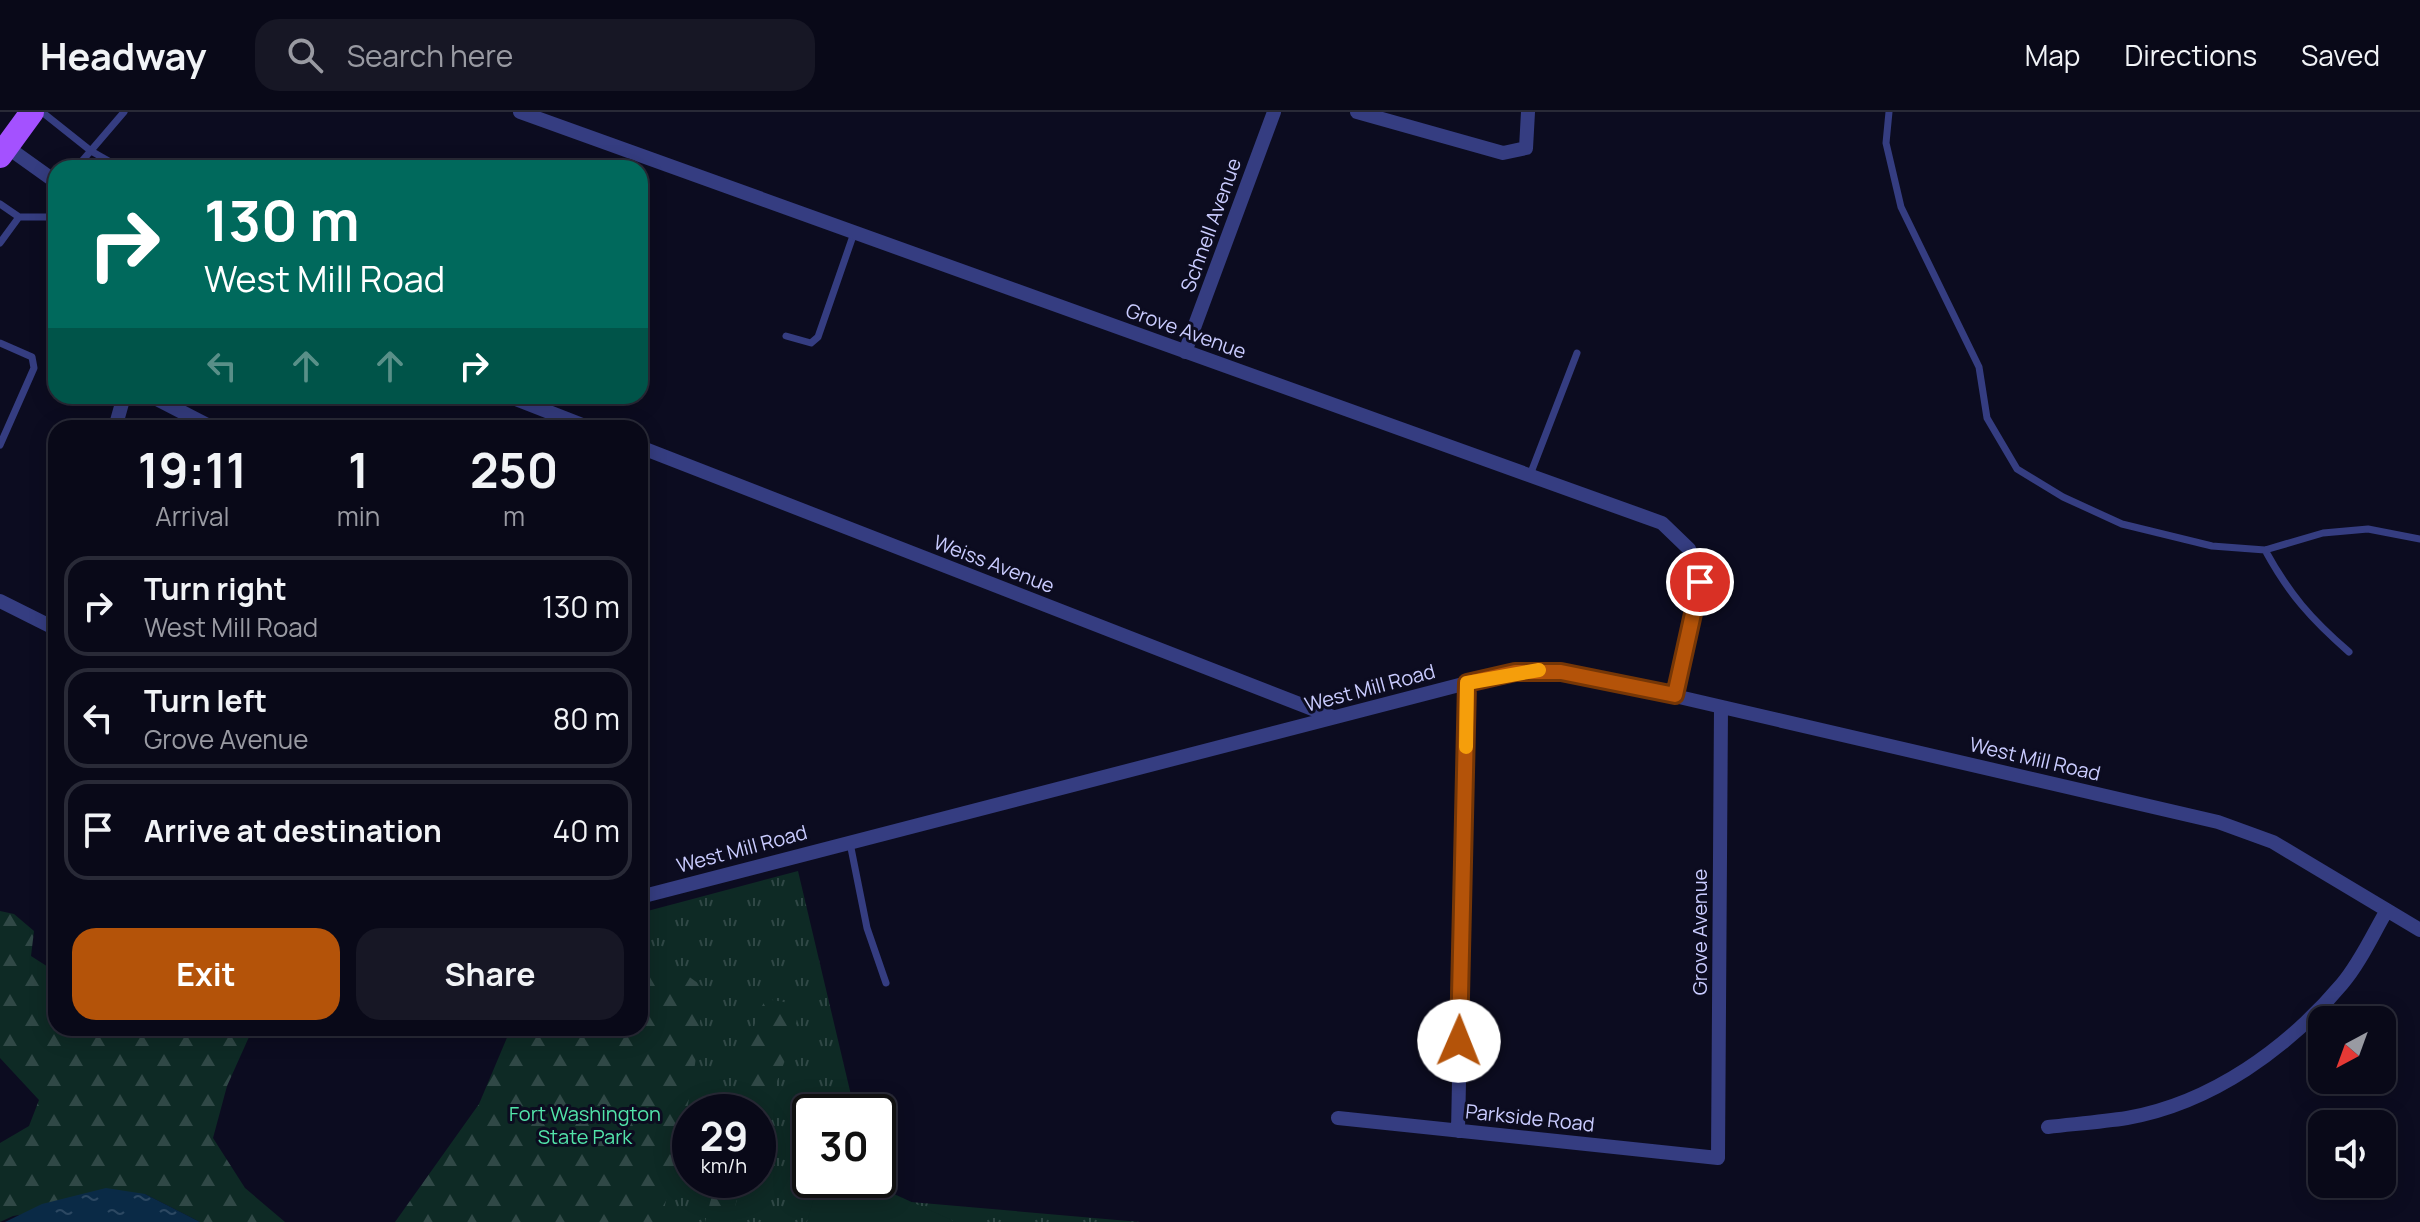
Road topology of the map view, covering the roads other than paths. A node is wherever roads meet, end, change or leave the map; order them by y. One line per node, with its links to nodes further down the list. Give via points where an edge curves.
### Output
1 (32, 112): 10 (main road)
2 (42, 112): 9 (lane)
3 (124, 112): 9 (lane)
4 (520, 112): 17 (street, Grove Avenue)
5 (1274, 112): 21 (street, Schnell Avenue)
6 (1357, 112): 7 (street, via 1503,153 1526,148)
7 (1528, 112)
8 (1889, 112): 31 (lane, via 1886,143 1901,207 1979,367 1987,418 2017,469 2122,524 2212,546)
9 (91, 151): 11 (lane); 12 (lane)
10 (3, 152): 13 (street)
11 (83, 160)
12 (107, 160)
13 (48, 177)
14 (0, 204): 15 (lane)
15 (19, 217): 16 (lane); 18 (lane)
16 (48, 217)
17 (854, 233): 19 (lane, via 818,337 811,343); 21 (street, Grove Avenue)
18 (0, 243)
19 (786, 336)
20 (0, 343): 27 (lane, via 32,357 34,368)
21 (1185, 352): 29 (street, Grove Avenue)
22 (1577, 353): 29 (lane)
23 (166, 404): 25 (street)
24 (528, 404): 26 (street)
25 (198, 420)
26 (570, 420)
27 (0, 445)
28 (648, 450): 38 (street, Weiss Avenue)
29 (1530, 475): 36 (street, Grove Avenue, via 1662,523 1689,549 1700,582)
30 (2420, 539): 31 (lane, via 2368,529 2323,533)
31 (2265, 550): 34 (lane, via 2288,592)
32 (0, 601): 33 (street)
33 (48, 625)
34 (2349, 652)
35 (1467, 683): 36 (street, West Mill Road, via 1515,672 1561,672); 38 (street, West Mill Road); 46 (street)
36 (1675, 695): 37 (street, West Mill Road)
37 (1721, 707): 41 (street, West Mill Road, via 2246,830); 47 (street, Grove Avenue)
38 (1334, 718): 39 (street, West Mill Road)
39 (849, 841): 40 (street, West Mill Road); 43 (lane, via 867,928)
40 (648, 895)
41 (2387, 910): 42 (street, West Mill Road); 45 (street, via 2344,982 2288,1041 2242,1072 2197,1096 2130,1117)
42 (2420, 930)
43 (886, 983)
44 (1338, 1118): 46 (street, Parkside Road)
45 (2048, 1127)
46 (1458, 1131): 47 (street, Parkside Road)
47 (1718, 1158)

